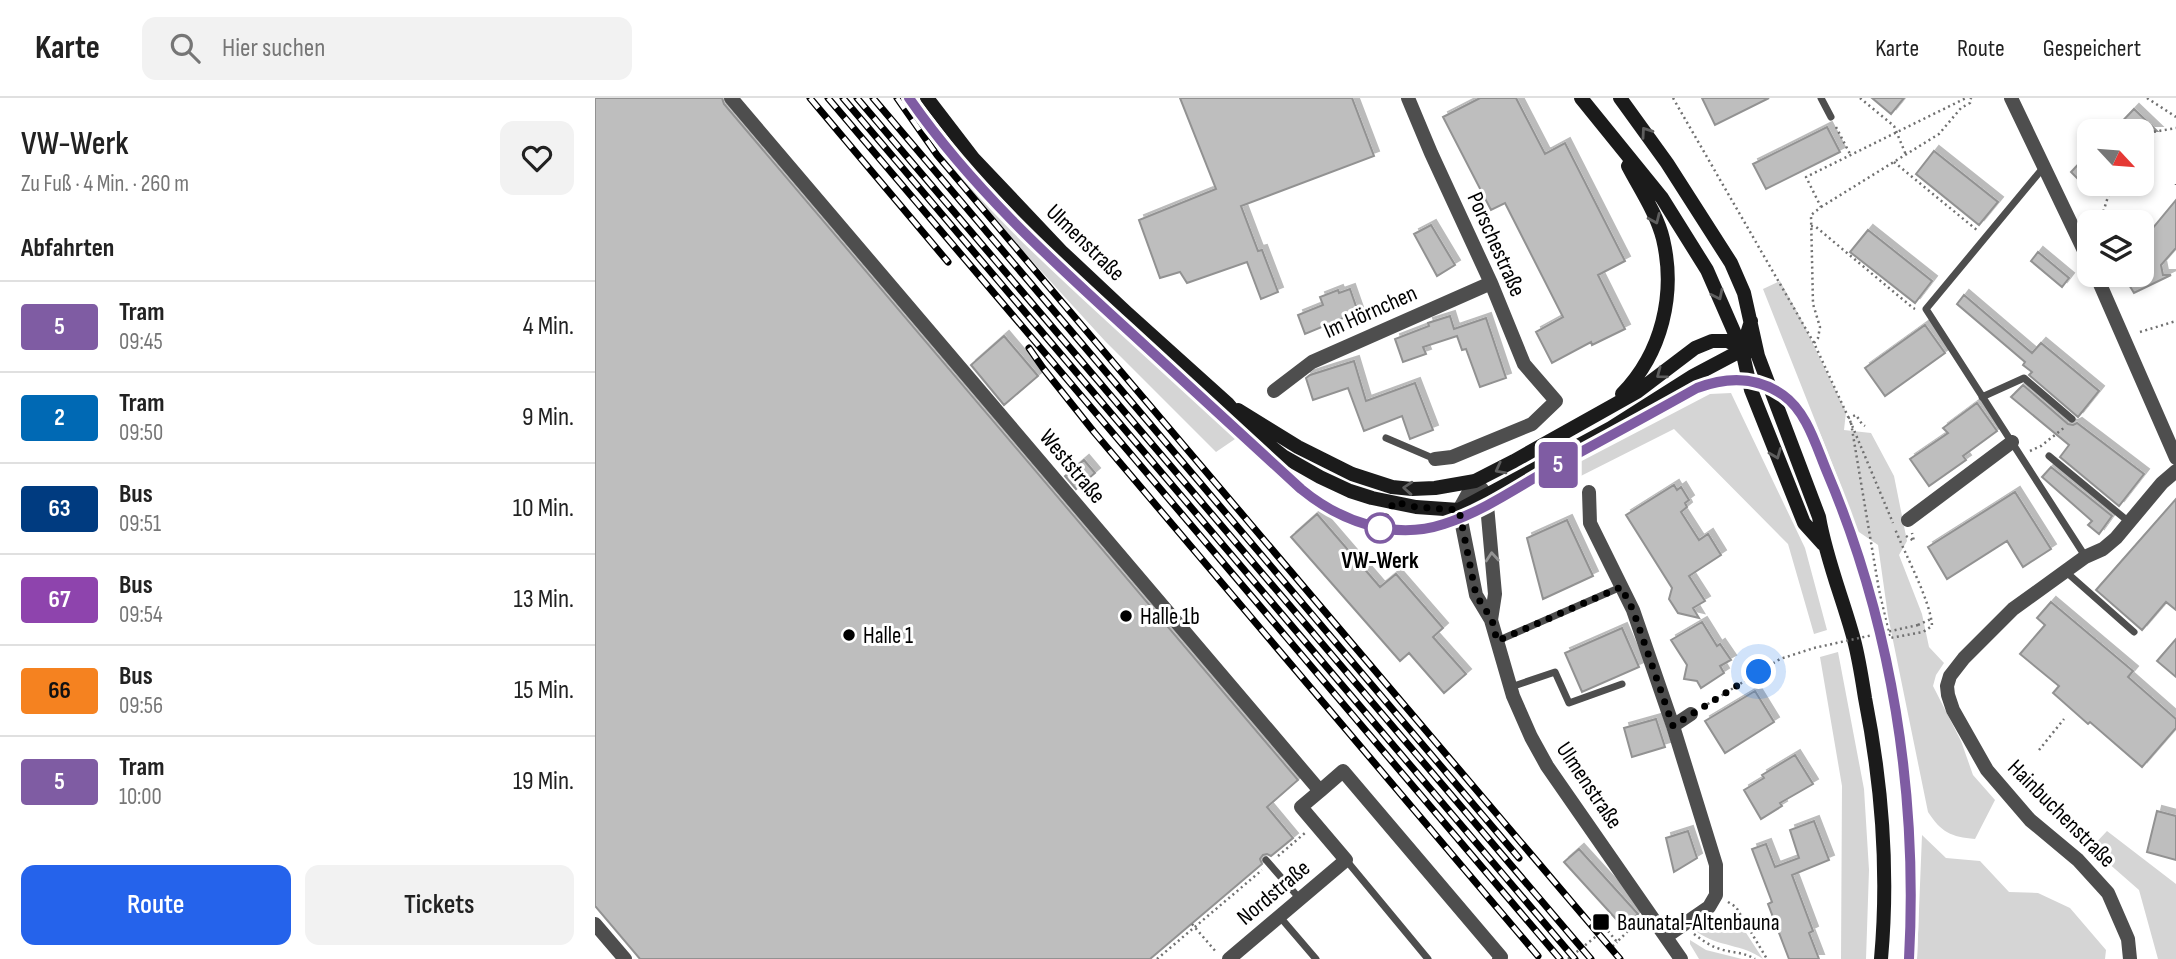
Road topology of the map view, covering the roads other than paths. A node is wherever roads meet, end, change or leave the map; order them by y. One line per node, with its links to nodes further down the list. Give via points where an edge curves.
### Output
1 (731, 98): 45 (street, Weststraße)
2 (1408, 98): 12 (street, Porschestraße)
3 (1581, 98): 9 (main road)
4 (1620, 98): 14 (main road, one-way to 4, via 1731,263)
5 (1821, 98): 8 (lane)
6 (2011, 98): 10 (street)
7 (932, 100): 19 (main road, Ulmenstraße, via 973,158 1061,251)
8 (1831, 117)
9 (1613, 136): 15 (main road, one-way to 15, via 1662,198 1707,270); 20 (main road, one-way to 20, via 1663,237 1668,274 1668,300 1651,353 1634,382)
10 (2044, 167): 11 (street); 18 (lane, via 1926,309)
11 (2077, 236)
12 (1491, 283): 17 (street, Im Hörnchen, via 1312,362); 26 (street, Porschestraße, via 1524,364 1556,401 1532,424 1452,457)
13 (2101, 287): 25 (street)
14 (1751, 321): 15 (main road); 16 (main road)
15 (1742, 349): 16 (main road, Ulmenstraße); 20 (main road, Ulmenstraße, one-way to 20, via 1728,341 1695,348 1637,392); 30 (main road, via 1611,428); 34 (main road, one-way to 34, via 1751,390 1804,523)
16 (1758, 356): 34 (main road, via 1815,505)
17 (1274, 391)
18 (1982, 397): 21 (lane, via 2024,378); 23 (lane)
19 (1228, 404): 28 (main road, Ulmenstraße, one-way to 19, via 1412,489 1371,481 1333,466); 31 (main road, Ulmenstraße, via 1277,452 1350,491 1416,507)
20 (1613, 404): 28 (main road, Ulmenstraße, one-way to 28)
21 (2072, 419)
22 (1386, 438): 26 (lane)
23 (2011, 442): 32 (street); 35 (lane)
24 (2049, 456): 33 (lane)
25 (2176, 458)
26 (1435, 459)
27 (2176, 471): 33 (street, Hainbuchenstraße)
28 (1475, 481): 30 (street); 31 (street)
29 (1589, 492): 37 (street, via 1590,523)
30 (1486, 494): 31 (main road); 38 (street, Ulmenstraße, one-way to 30, via 1495,594)
31 (1459, 510): 38 (street, Ulmenstraße, via 1476,595)
32 (1908, 520)
33 (2129, 522): 35 (street, Hainbuchenstraße, via 2103,549)
34 (1824, 545): 58 (main road, via 1855,642 1878,767 1883,819)
35 (2085, 557): 36 (street, Hainbuchenstraße)
36 (2065, 571): 39 (lane); 59 (street, Hainbuchenstraße, via 2013,609 1964,658 1950,677 1948,695 1987,770 2031,820 2108,892 2128,939)
37 (1621, 587): 40 (lane); 44 (street)
38 (1492, 620): 40 (street, Ulmenstraße)
39 (2134, 632)
40 (1497, 641): 42 (street, Ulmenstraße)
41 (1622, 684): 42 (lane, via 1569,703 1555,672)
42 (1510, 688): 51 (street, Ulmenstraße, via 1548,766)
43 (1691, 715): 44 (street)
44 (1673, 726): 51 (street, via 1716,865 1717,895 1709,907)
45 (1320, 791): 46 (street, via 1301,807); 56 (street, via 1343,771)
46 (1346, 860): 48 (street, Nordstraße); 55 (lane)
47 (1268, 862): 48 (lane)
48 (1300, 899): 49 (street, Nordstraße)
49 (1279, 916): 53 (street, Nordstraße); 54 (lane)
50 (595, 925): 52 (street)
51 (1667, 936): 57 (street, Ulmenstraße)
52 (625, 959)
53 (1229, 959)
54 (1315, 959)
55 (1428, 959)
56 (1499, 959)
57 (1681, 959)
58 (1881, 959)
59 (2130, 959)

